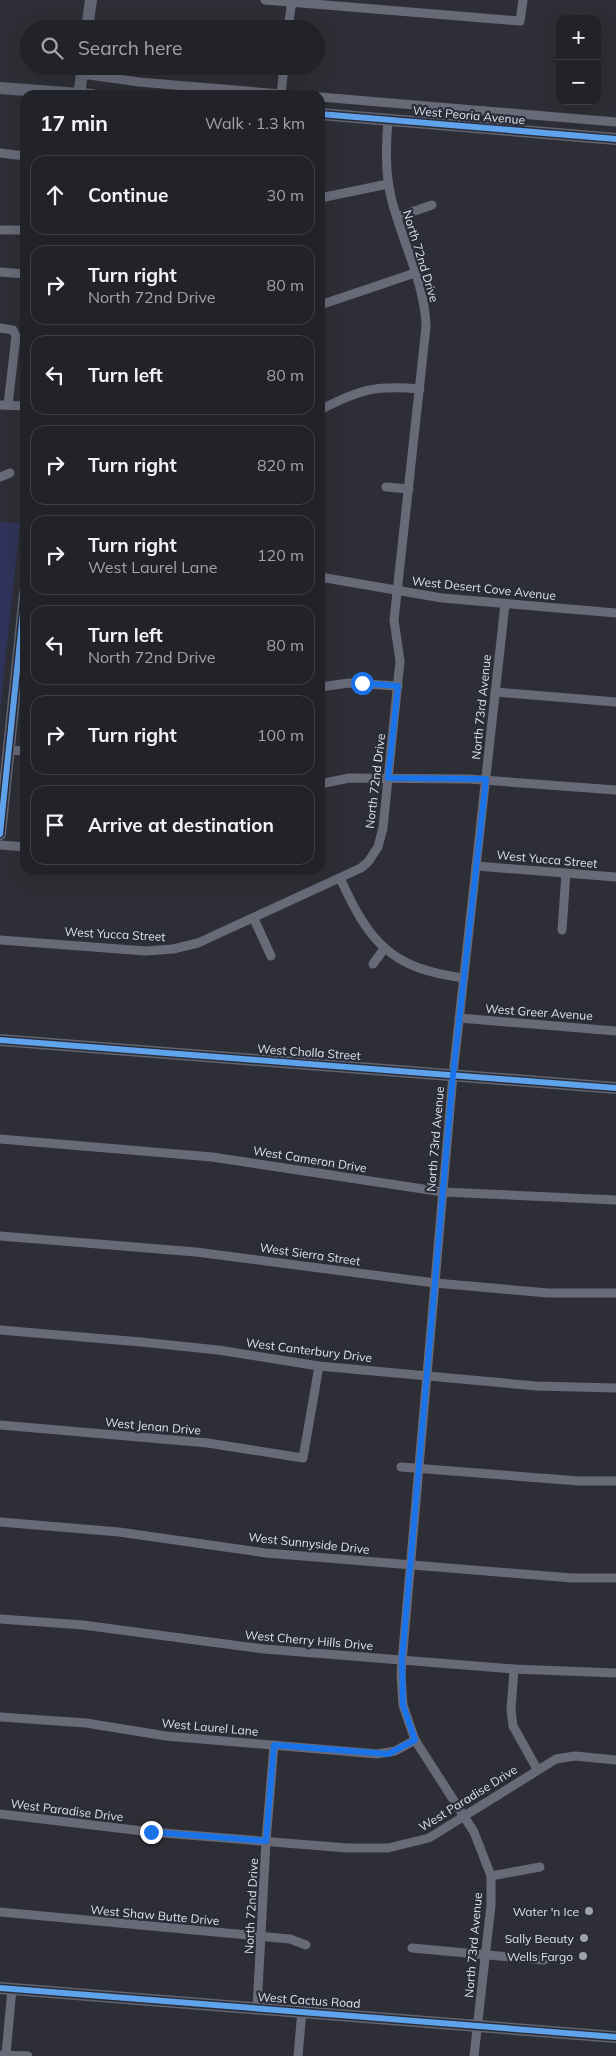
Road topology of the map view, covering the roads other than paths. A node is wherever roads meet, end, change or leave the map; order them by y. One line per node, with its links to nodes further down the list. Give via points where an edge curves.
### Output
1 (91, 0): 5 (main road)
2 (265, 0): 4 (street)
3 (523, 0): 4 (street, via 520,22)
4 (292, 1): 6 (street)
5 (88, 20)
6 (289, 20)
7 (82, 75): 12 (main road)
8 (99, 75): 13 (street)
9 (283, 75): 14 (street)
10 (0, 88): 11 (main road)
11 (24, 90)
12 (84, 90)
13 (238, 90)
14 (281, 90)
15 (325, 97): 18 (street, West Peoria Avenue)
16 (325, 114): 17 (main road, West Peoria Avenue)
17 (388, 120): 19 (main road, West Peoria Avenue); 22 (street, North 72nd Drive)
18 (616, 122)
19 (616, 139)
20 (0, 153): 21 (street)
21 (20, 155)
22 (388, 184): 23 (street); 25 (street, North 72nd Drive)
23 (325, 197)
24 (432, 205): 25 (street)
25 (396, 217): 29 (street, North 72nd Drive)
26 (20, 228): 27 (street)
27 (0, 230)
28 (0, 272): 30 (street)
29 (415, 273): 31 (street); 33 (street, North 72nd Drive, via 426,316)
30 (20, 274)
31 (325, 304)
32 (0, 328): 34 (street, via 13,330 16,336)
33 (420, 389): 36 (street, via 369,389); 40 (street, North 72nd Drive)
34 (4, 405): 35 (street)
35 (20, 406)
36 (325, 407)
37 (10, 473): 38 (street)
38 (0, 477)
39 (386, 487): 40 (street)
40 (409, 489): 42 (street, North 72nd Drive)
41 (325, 578): 42 (street, West Desert Cove Avenue)
42 (398, 591): 43 (street, West Desert Cove Avenue); 47 (street, North 72nd Drive, via 394,620 400,661)
43 (504, 604): 44 (street, West Desert Cove Avenue); 48 (street, North 73rd Avenue)
44 (616, 613)
45 (20, 639): 50 (main road)
46 (325, 686): 47 (street, via 349,683)
47 (398, 686): 52 (street, North 72nd Drive)
48 (495, 692): 49 (street); 53 (street, North 73rd Avenue)
49 (616, 702)
50 (8, 750): 51 (street); 56 (main road)
51 (20, 751)
52 (388, 778): 53 (street); 54 (street, via 349,778); 61 (street, North 72nd Drive, via 378,847 368,862)
53 (486, 779): 55 (street); 59 (street, North 73rd Avenue)
54 (325, 783)
55 (616, 790)
56 (0, 834)
57 (0, 845): 58 (street)
58 (20, 847)
59 (476, 866): 60 (street, West Yucca Street); 69 (street, North 73rd Avenue)
60 (566, 873): 62 (street, West Yucca Street); 64 (street)
61 (340, 878): 63 (street, West Yucca Street); 66 (street, via 357,916)
62 (616, 878)
63 (254, 919): 65 (street, West Yucca Street, via 198,943 173,949 146,951); 67 (street)
64 (562, 930)
65 (0, 940)
66 (384, 949): 68 (street); 69 (street, via 421,970)
67 (271, 956)
68 (372, 964)
69 (464, 978): 70 (street, North 73rd Avenue)
70 (459, 1018): 71 (street, West Greer Avenue); 73 (street, North 73rd Avenue)
71 (616, 1031)
72 (0, 1040): 73 (main road, West Cholla Street)
73 (453, 1075): 74 (main road, West Cholla Street); 76 (street, North 73rd Avenue)
74 (616, 1088)
75 (0, 1139): 76 (street, West Cameron Drive, via 212,1157)
76 (443, 1192): 77 (street, West Cameron Drive); 79 (street, North 73rd Avenue)
77 (616, 1200)
78 (0, 1236): 79 (street, West Sierra Street, via 196,1252)
79 (435, 1284): 80 (street, West Sierra Street, via 548,1293); 83 (street, North 73rd Avenue)
80 (616, 1293)
81 (0, 1330): 82 (street, West Canterbury Drive, via 218,1350)
82 (319, 1366): 83 (street, West Canterbury Drive); 85 (street, West Jenan Drive, via 303,1458 208,1443)
83 (427, 1375): 84 (street, West Canterbury Drive, via 536,1386); 87 (street, North 73rd Avenue)
84 (616, 1388)
85 (0, 1425)
86 (401, 1467): 87 (street)
87 (419, 1469): 88 (street); 90 (street, North 73rd Avenue)
88 (616, 1481)
89 (0, 1522): 90 (street, West Sunnyside Drive, via 119,1532 266,1553)
90 (410, 1565): 91 (street, West Sunnyside Drive, via 572,1578); 93 (street, North 73rd Avenue)
91 (616, 1578)
92 (0, 1619): 93 (street, West Cherry Hills Drive)
93 (402, 1660): 94 (street, West Cherry Hills Drive); 97 (street, North 73rd Avenue, via 403,1705)
94 (514, 1669): 95 (street, West Cherry Hills Drive); 100 (street, via 513,1726)
95 (616, 1673)
96 (0, 1717): 98 (street, West Laurel Lane, via 86,1723 166,1736)
97 (415, 1740): 98 (street, West Laurel Lane, via 388,1754); 102 (street, North 73rd Avenue)
98 (274, 1745): 103 (street, North 72nd Drive)
99 (616, 1760): 100 (street, West Paradise Drive, via 566,1756)
100 (537, 1769): 102 (street, West Paradise Drive)
101 (0, 1814): 103 (street, West Paradise Drive, via 142,1831)
102 (464, 1817): 103 (street, West Paradise Drive, via 429,1838 388,1848); 105 (street, North 73rd Avenue)
103 (266, 1841): 107 (street, North 72nd Drive)
104 (540, 1868): 105 (street)
105 (491, 1876): 110 (street, North 73rd Avenue)
106 (0, 1912): 107 (street, West Shaw Butte Drive)
107 (262, 1937): 108 (street, West Shaw Butte Drive); 113 (street, North 72nd Drive)
108 (306, 1944)
109 (412, 1948): 110 (street)
110 (486, 1954): 111 (street); 115 (street, North 73rd Avenue)
111 (544, 1960)
112 (6, 1989): 113 (main road, West Cactus Road); 117 (street)
113 (257, 2008): 114 (main road, West Cactus Road)
114 (302, 2011): 115 (main road, West Cactus Road); 119 (street)
115 (478, 2025): 116 (main road, West Cactus Road); 120 (street, North 73rd Avenue)
116 (616, 2037)
117 (3, 2055): 118 (street)
118 (28, 2056)
119 (298, 2056)
120 (474, 2056)

